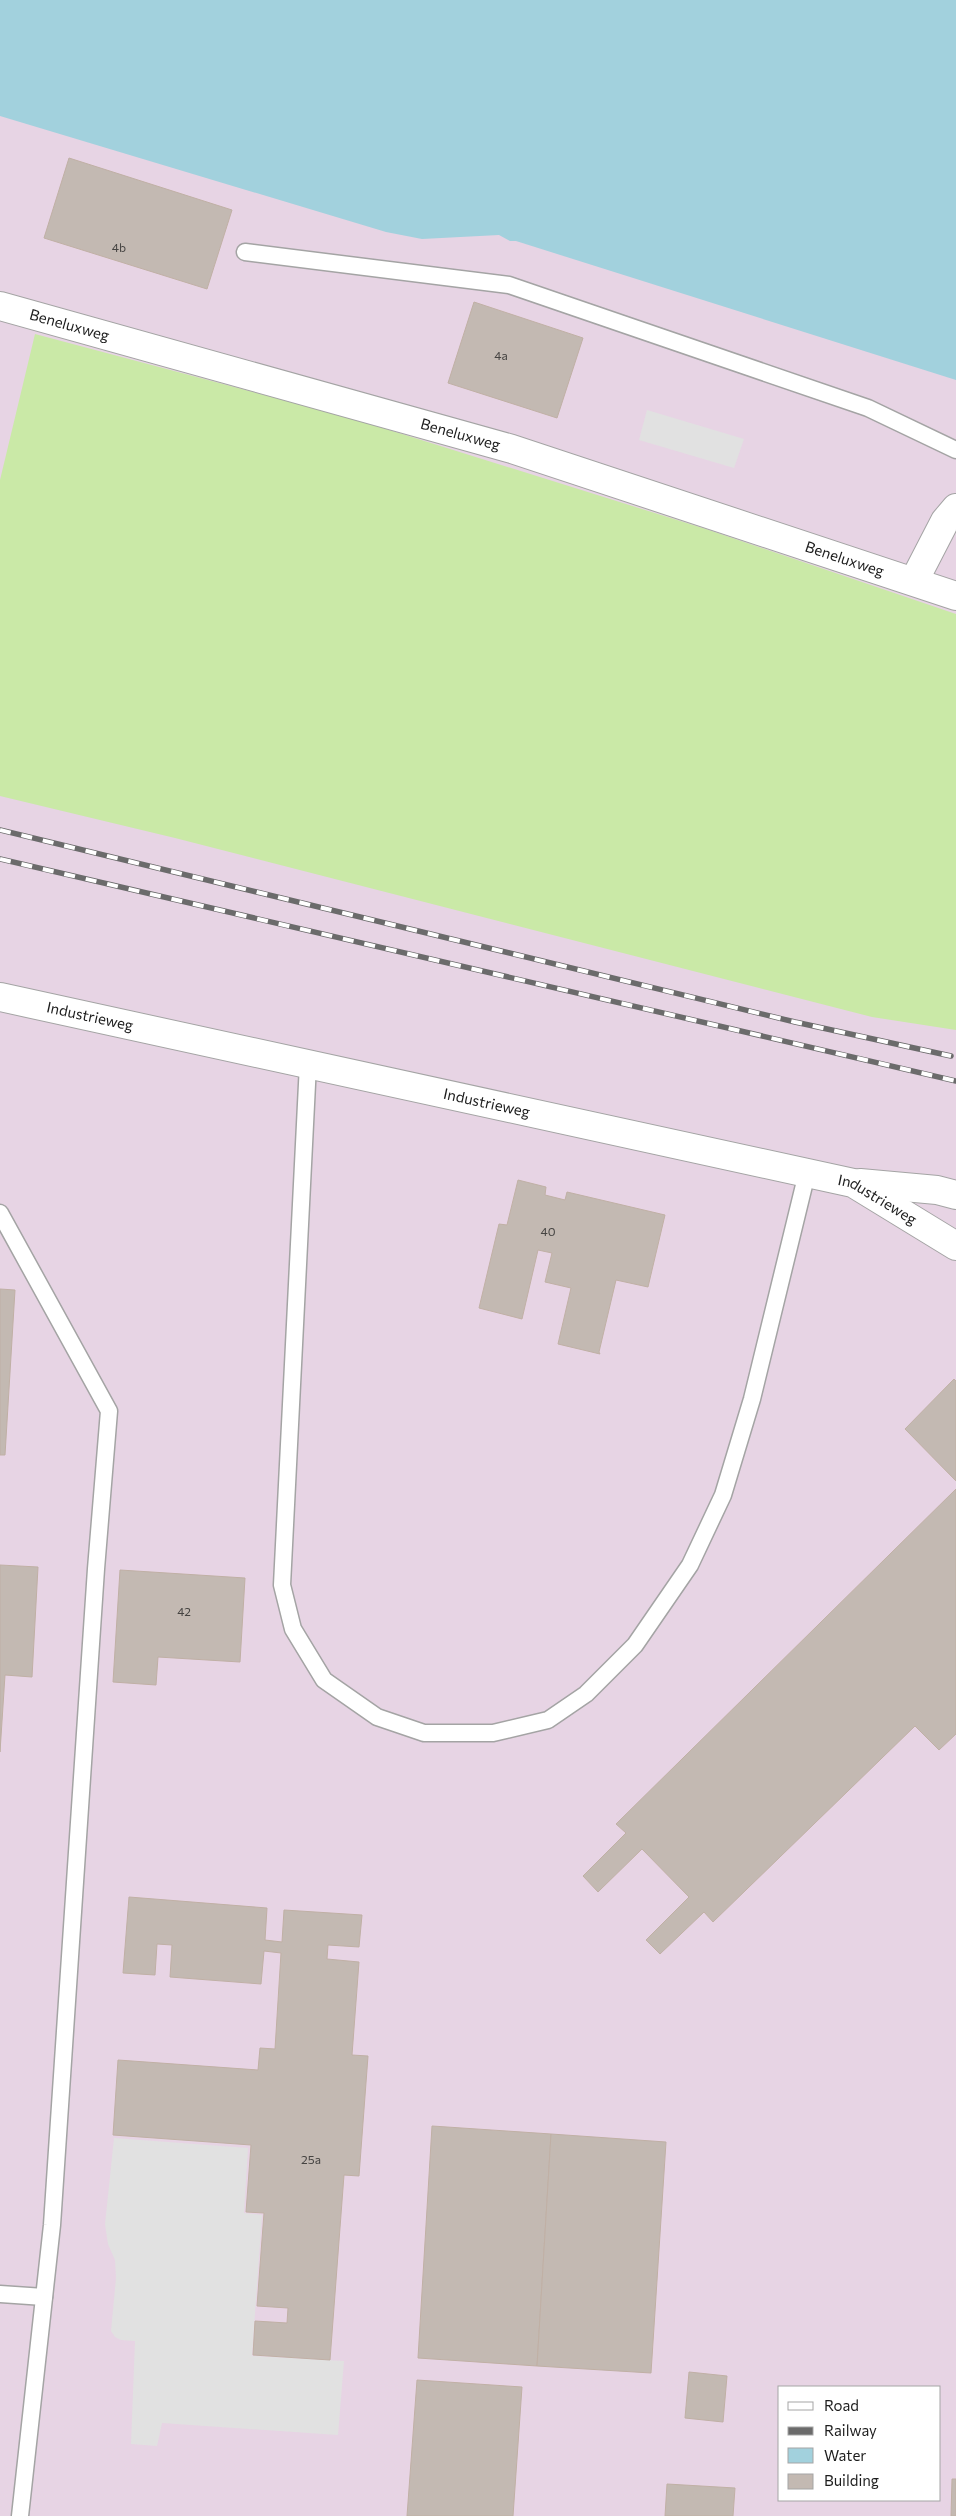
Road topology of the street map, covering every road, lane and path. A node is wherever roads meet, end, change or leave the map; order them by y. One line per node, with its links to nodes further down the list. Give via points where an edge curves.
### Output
1 (245, 252): 3 (lane, via 509,285 868,408)
2 (0, 306): 5 (street, Beneluxweg, via 512,449)
3 (956, 450)
4 (956, 508): 5 (street, via 945,521)
5 (914, 581): 6 (street, Beneluxweg)
6 (956, 596)
7 (0, 997): 8 (street, Industrieweg)
8 (308, 1064): 9 (street, Industrieweg); 9 (lane, via 282,1585 293,1629 324,1680 377,1717 424,1733 493,1733 548,1720 586,1694 635,1645 690,1565 723,1495 731,1469 752,1399)
9 (808, 1173): 10 (street, Industrieweg)
10 (853, 1183): 11 (street); 13 (street, Industrieweg)
11 (956, 1194)
12 (0, 1213): 15 (lane, via 110,1411 96,1569 52,2225)
13 (956, 1246)
14 (0, 2294): 15 (lane)
15 (44, 2297): 16 (lane)
16 (20, 2516)

